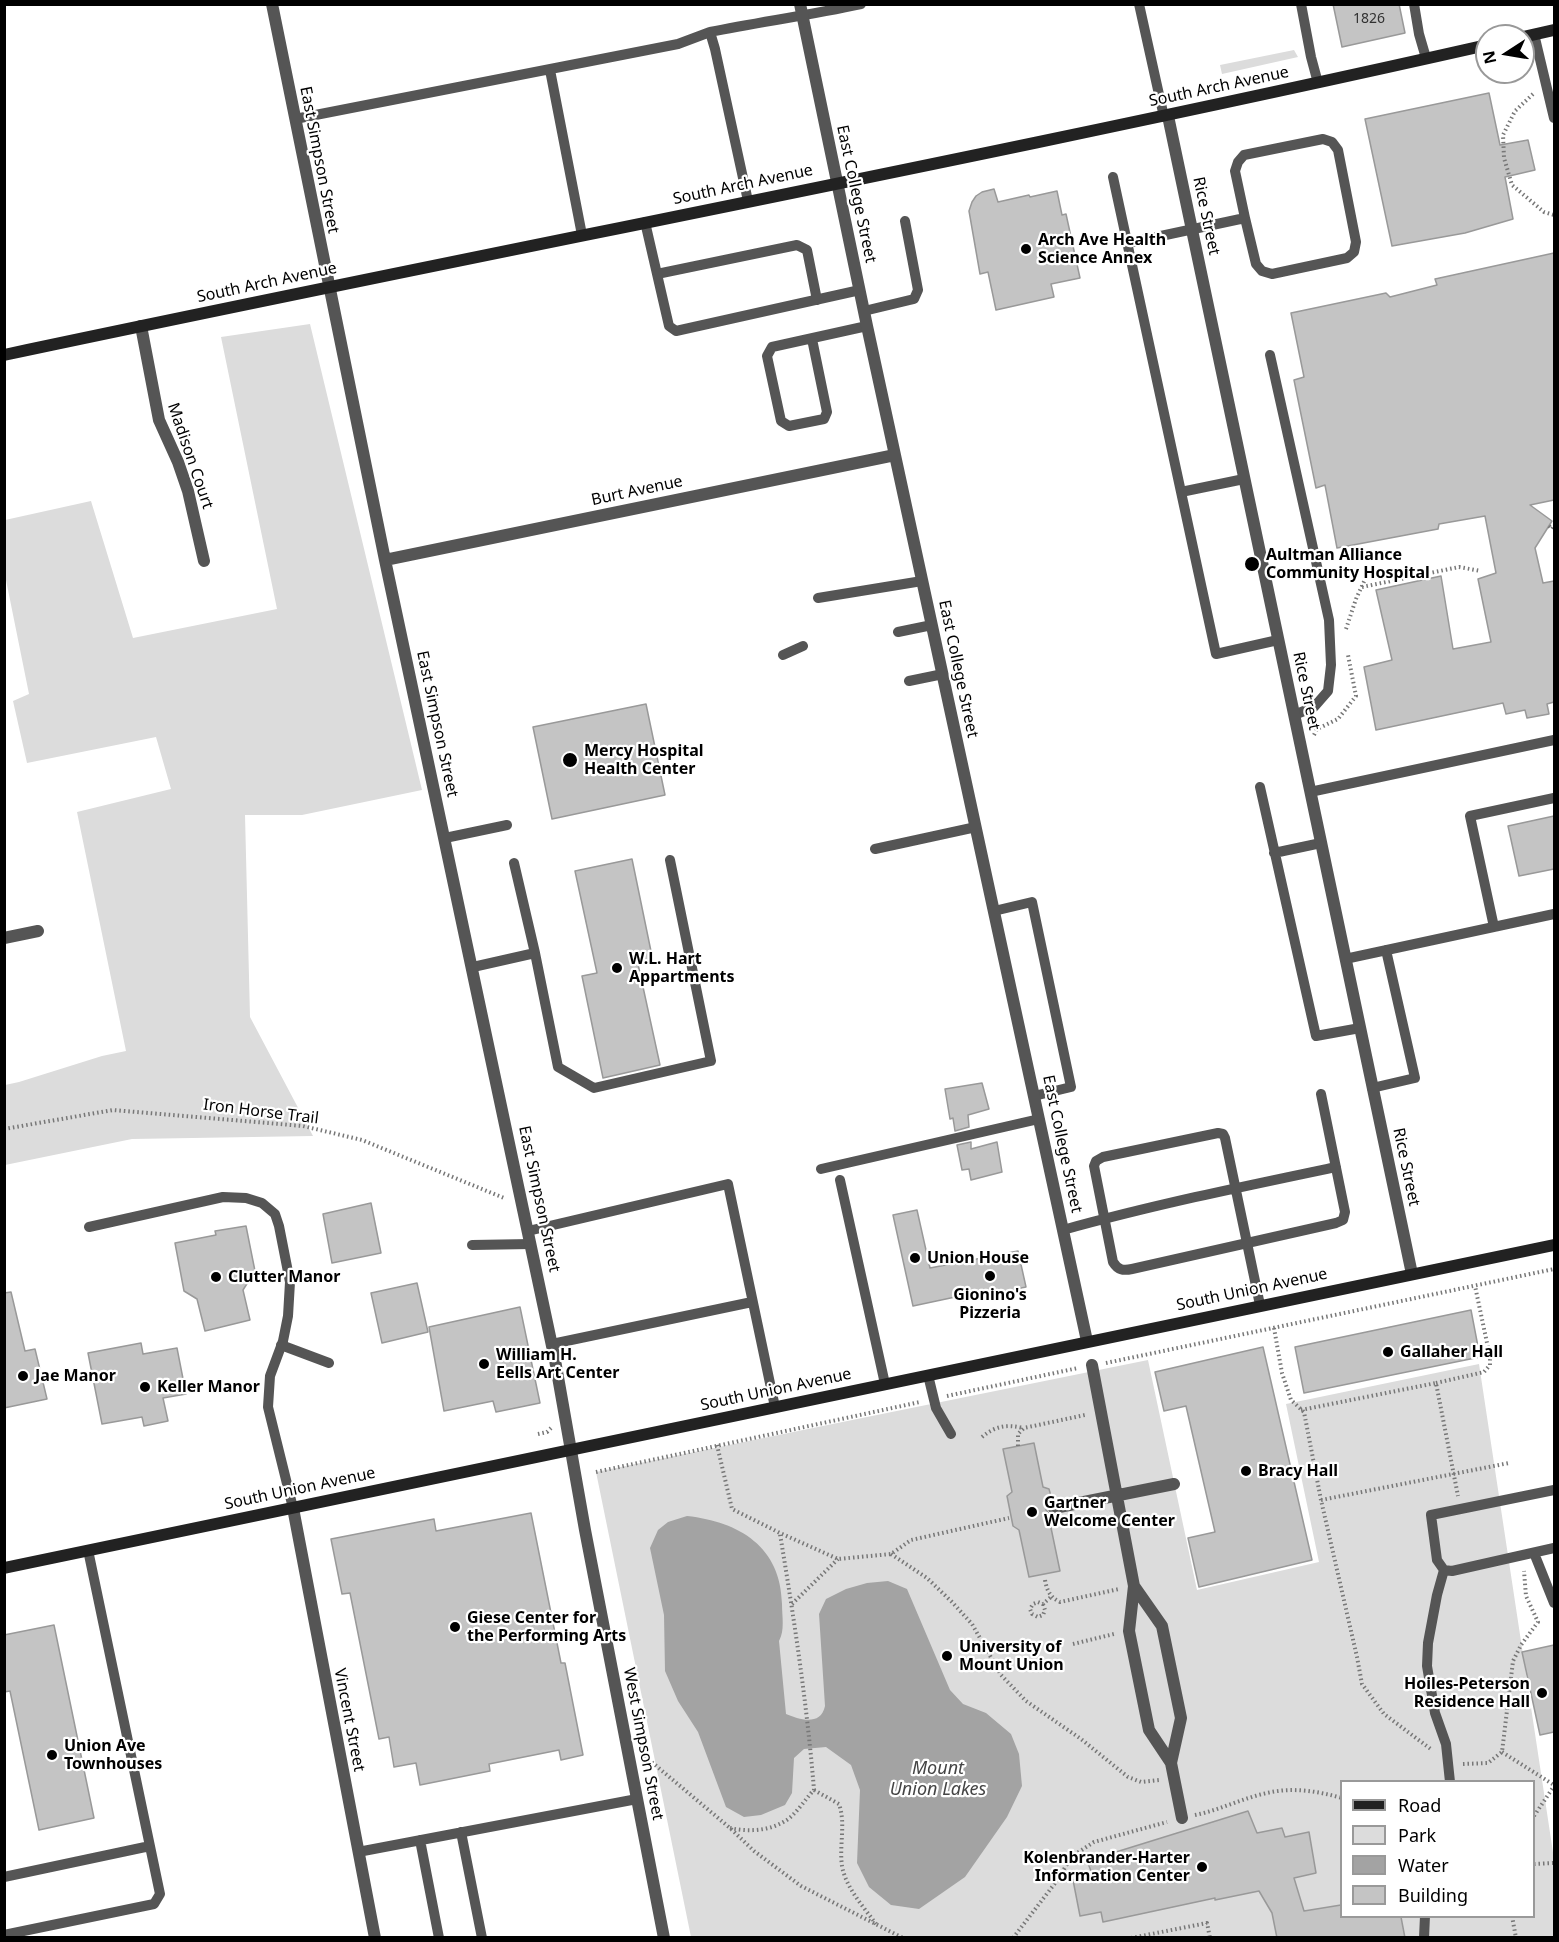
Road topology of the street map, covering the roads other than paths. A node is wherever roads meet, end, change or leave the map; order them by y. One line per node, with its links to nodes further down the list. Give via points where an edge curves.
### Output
1 (272, 4): 18 (street, East Simpson Street)
2 (861, 4): 6 (lane)
3 (1139, 4): 16 (lane)
4 (1301, 4): 14 (lane)
5 (1414, 4): 12 (lane)
6 (801, 10): 8 (lane); 20 (street, East College Street)
7 (1554, 30): 9 (main road)
8 (710, 32): 13 (lane, via 678,44); 21 (lane)
9 (1535, 34)
10 (1475, 48): 12 (main road, South Arch Avenue)
11 (1535, 53): 15 (lane)
12 (1426, 58): 14 (main road, South Arch Avenue)
13 (550, 70): 18 (lane); 26 (lane)
14 (1317, 83): 16 (main road, South Arch Avenue)
15 (1552, 93): 17 (lane)
16 (1166, 116): 20 (main road, South Arch Avenue); 25 (street, Rice Street)
17 (1554, 118)
18 (294, 119): 29 (street, East Simpson Street)
19 (1113, 177): 27 (lane)
20 (837, 182): 21 (main road, South Arch Avenue); 30 (street, East College Street)
21 (748, 201): 24 (main road, South Arch Avenue)
22 (1245, 218): 22 (lane, via 1256,264 1262,271 1272,274 1347,258 1354,252 1356,242 1338,150 1332,142 1323,139 1244,155 1235,171); 25 (lane)
23 (904, 221): 32 (lane, via 918,290 914,299)
24 (645, 222): 26 (main road, South Arch Avenue); 28 (lane)
25 (1192, 229): 27 (lane); 39 (street, Rice Street)
26 (582, 235): 29 (main road, South Arch Avenue)
27 (1128, 243): 40 (lane)
28 (657, 274): 31 (lane, via 797,245 807,250); 31 (lane, via 669,326 676,331)
29 (328, 287): 33 (main road, South Arch Avenue); 41 (street, East Simpson Street)
30 (860, 290): 31 (lane); 32 (street, East College Street)
31 (816, 300)
32 (864, 311): 34 (street, East College Street)
33 (141, 326): 36 (main road, South Arch Avenue); 42 (street, Madison Court, via 159,420 188,491)
34 (867, 326): 35 (lane); 38 (street, East College Street)
35 (812, 339): 35 (lane, via 772,347 767,356 781,421 789,426 824,419 827,412)
36 (4, 355)
37 (1270, 355): 52 (lane, via 1329,620 1332,665 1328,691 1314,707)
38 (895, 455): 41 (street, Burt Avenue); 43 (street, East College Street)
39 (1244, 479): 40 (lane); 47 (street, Rice Street)
40 (1181, 492): 47 (lane, via 1216,654)
41 (385, 560): 59 (street, East Simpson Street)
42 (204, 561)
43 (922, 581): 44 (lane); 45 (street, East College Street)
44 (818, 598)
45 (932, 625): 46 (lane); 50 (street, East College Street)
46 (898, 632)
47 (1278, 640): 52 (street, Rice Street)
48 (803, 646): 49 (lane)
49 (783, 655)
50 (943, 674): 51 (lane); 58 (street, East College Street)
51 (909, 681)
52 (1294, 715): 55 (street, Rice Street)
53 (1554, 740): 55 (lane)
54 (1260, 787): 62 (lane)
55 (1310, 792): 60 (street, Rice Street)
56 (1554, 798): 67 (lane, via 1470,816)
57 (507, 825): 59 (lane)
58 (976, 827): 61 (lane); 65 (street, East College Street)
59 (445, 838): 73 (street, East Simpson Street)
60 (1321, 843): 62 (lane); 72 (street, Rice Street)
61 (875, 849)
62 (1274, 853): 74 (lane, via 1316,1036)
63 (670, 860): 71 (lane, via 711,1061 594,1088 558,1066)
64 (514, 863): 71 (lane)
65 (994, 911): 77 (street, East College Street); 77 (lane, via 1032,902 1071,1088)
66 (1554, 914): 67 (lane)
67 (1494, 927): 70 (lane)
68 (38, 931): 69 (street)
69 (4, 938)
70 (1386, 950): 72 (lane); 75 (lane, via 1415,1078)
71 (535, 953): 73 (lane)
72 (1345, 959): 74 (street, Rice Street)
73 (473, 967): 86 (street, East Simpson Street)
74 (1360, 1028): 75 (street, Rice Street)
75 (1372, 1088): 91 (street, Rice Street)
76 (1321, 1095): 79 (lane)
77 (1034, 1096): 78 (street, East College Street)
78 (1039, 1119): 80 (lane); 85 (street, East College Street)
79 (1336, 1167): 82 (lane); 87 (lane, via 1345,1212 1343,1220)
80 (821, 1169)
81 (840, 1180): 100 (lane)
82 (1235, 1188): 83 (lane); 83 (lane, via 1221,1133 1103,1157 1096,1161 1094,1170); 87 (lane)
83 (1104, 1219): 85 (lane); 87 (lane, via 1113,1262 1122,1270)
84 (88, 1227): 96 (lane, via 223,1197 246,1197 262,1203 275,1214 290,1282)
85 (1063, 1230): 94 (street, East College Street)
86 (528, 1231): 88 (street, East Simpson Street); 92 (lane, via 728,1184)
87 (1246, 1242): 93 (lane)
88 (531, 1244): 89 (lane); 95 (street, East Simpson Street)
89 (472, 1245)
90 (1554, 1245): 91 (main road, South Union Avenue)
91 (1412, 1274): 93 (main road, South Union Avenue)
92 (752, 1302): 95 (lane); 101 (lane)
93 (1260, 1305): 94 (main road, South Union Avenue)
94 (1087, 1341): 99 (main road, South Union Avenue)
95 (552, 1344): 103 (street, East Simpson Street)
96 (281, 1345): 97 (lane); 107 (lane, via 270,1376 268,1407)
97 (329, 1363)
98 (1092, 1365): 106 (street)
99 (928, 1375): 100 (main road, South Union Avenue); 102 (lane, via 936,1408)
100 (885, 1384): 101 (main road, South Union Avenue)
101 (775, 1407): 103 (main road, South Union Avenue)
102 (951, 1434)
103 (572, 1449): 107 (main road, South Union Avenue); 118 (street, West Simpson Street)
104 (1174, 1484): 106 (street)
105 (1554, 1490): 113 (lane, via 1431,1515 1437,1560)
106 (1117, 1496): 108 (street); 114 (street)
107 (293, 1508): 110 (main road, South Union Avenue); 123 (street, Vincent Street)
108 (1054, 1508)
109 (1554, 1548): 111 (lane)
110 (88, 1550): 112 (main road, South Union Avenue); 122 (lane)
111 (1534, 1553): 113 (lane); 115 (lane)
112 (4, 1568)
113 (1444, 1570): 117 (lane, via 1426,1666 1449,1758)
114 (1134, 1586): 116 (street, via 1130,1631 1149,1730); 116 (street, via 1162,1626 1181,1718)
115 (1554, 1604)
116 (1171, 1763): 119 (street)
117 (1450, 1780)
118 (637, 1799): 120 (lane); 130 (street, West Simpson Street)
119 (1182, 1818)
120 (461, 1832): 121 (lane); 129 (lane)
121 (420, 1840): 123 (lane); 128 (lane)
122 (150, 1846): 124 (lane); 126 (lane, via 160,1894 154,1904)
123 (358, 1852): 127 (street, Vincent Street)
124 (4, 1877)
125 (1425, 1918): 131 (lane)
126 (4, 1935)
127 (375, 1938)
128 (439, 1938)
129 (482, 1938)
130 (664, 1938)
131 (1424, 1938)

